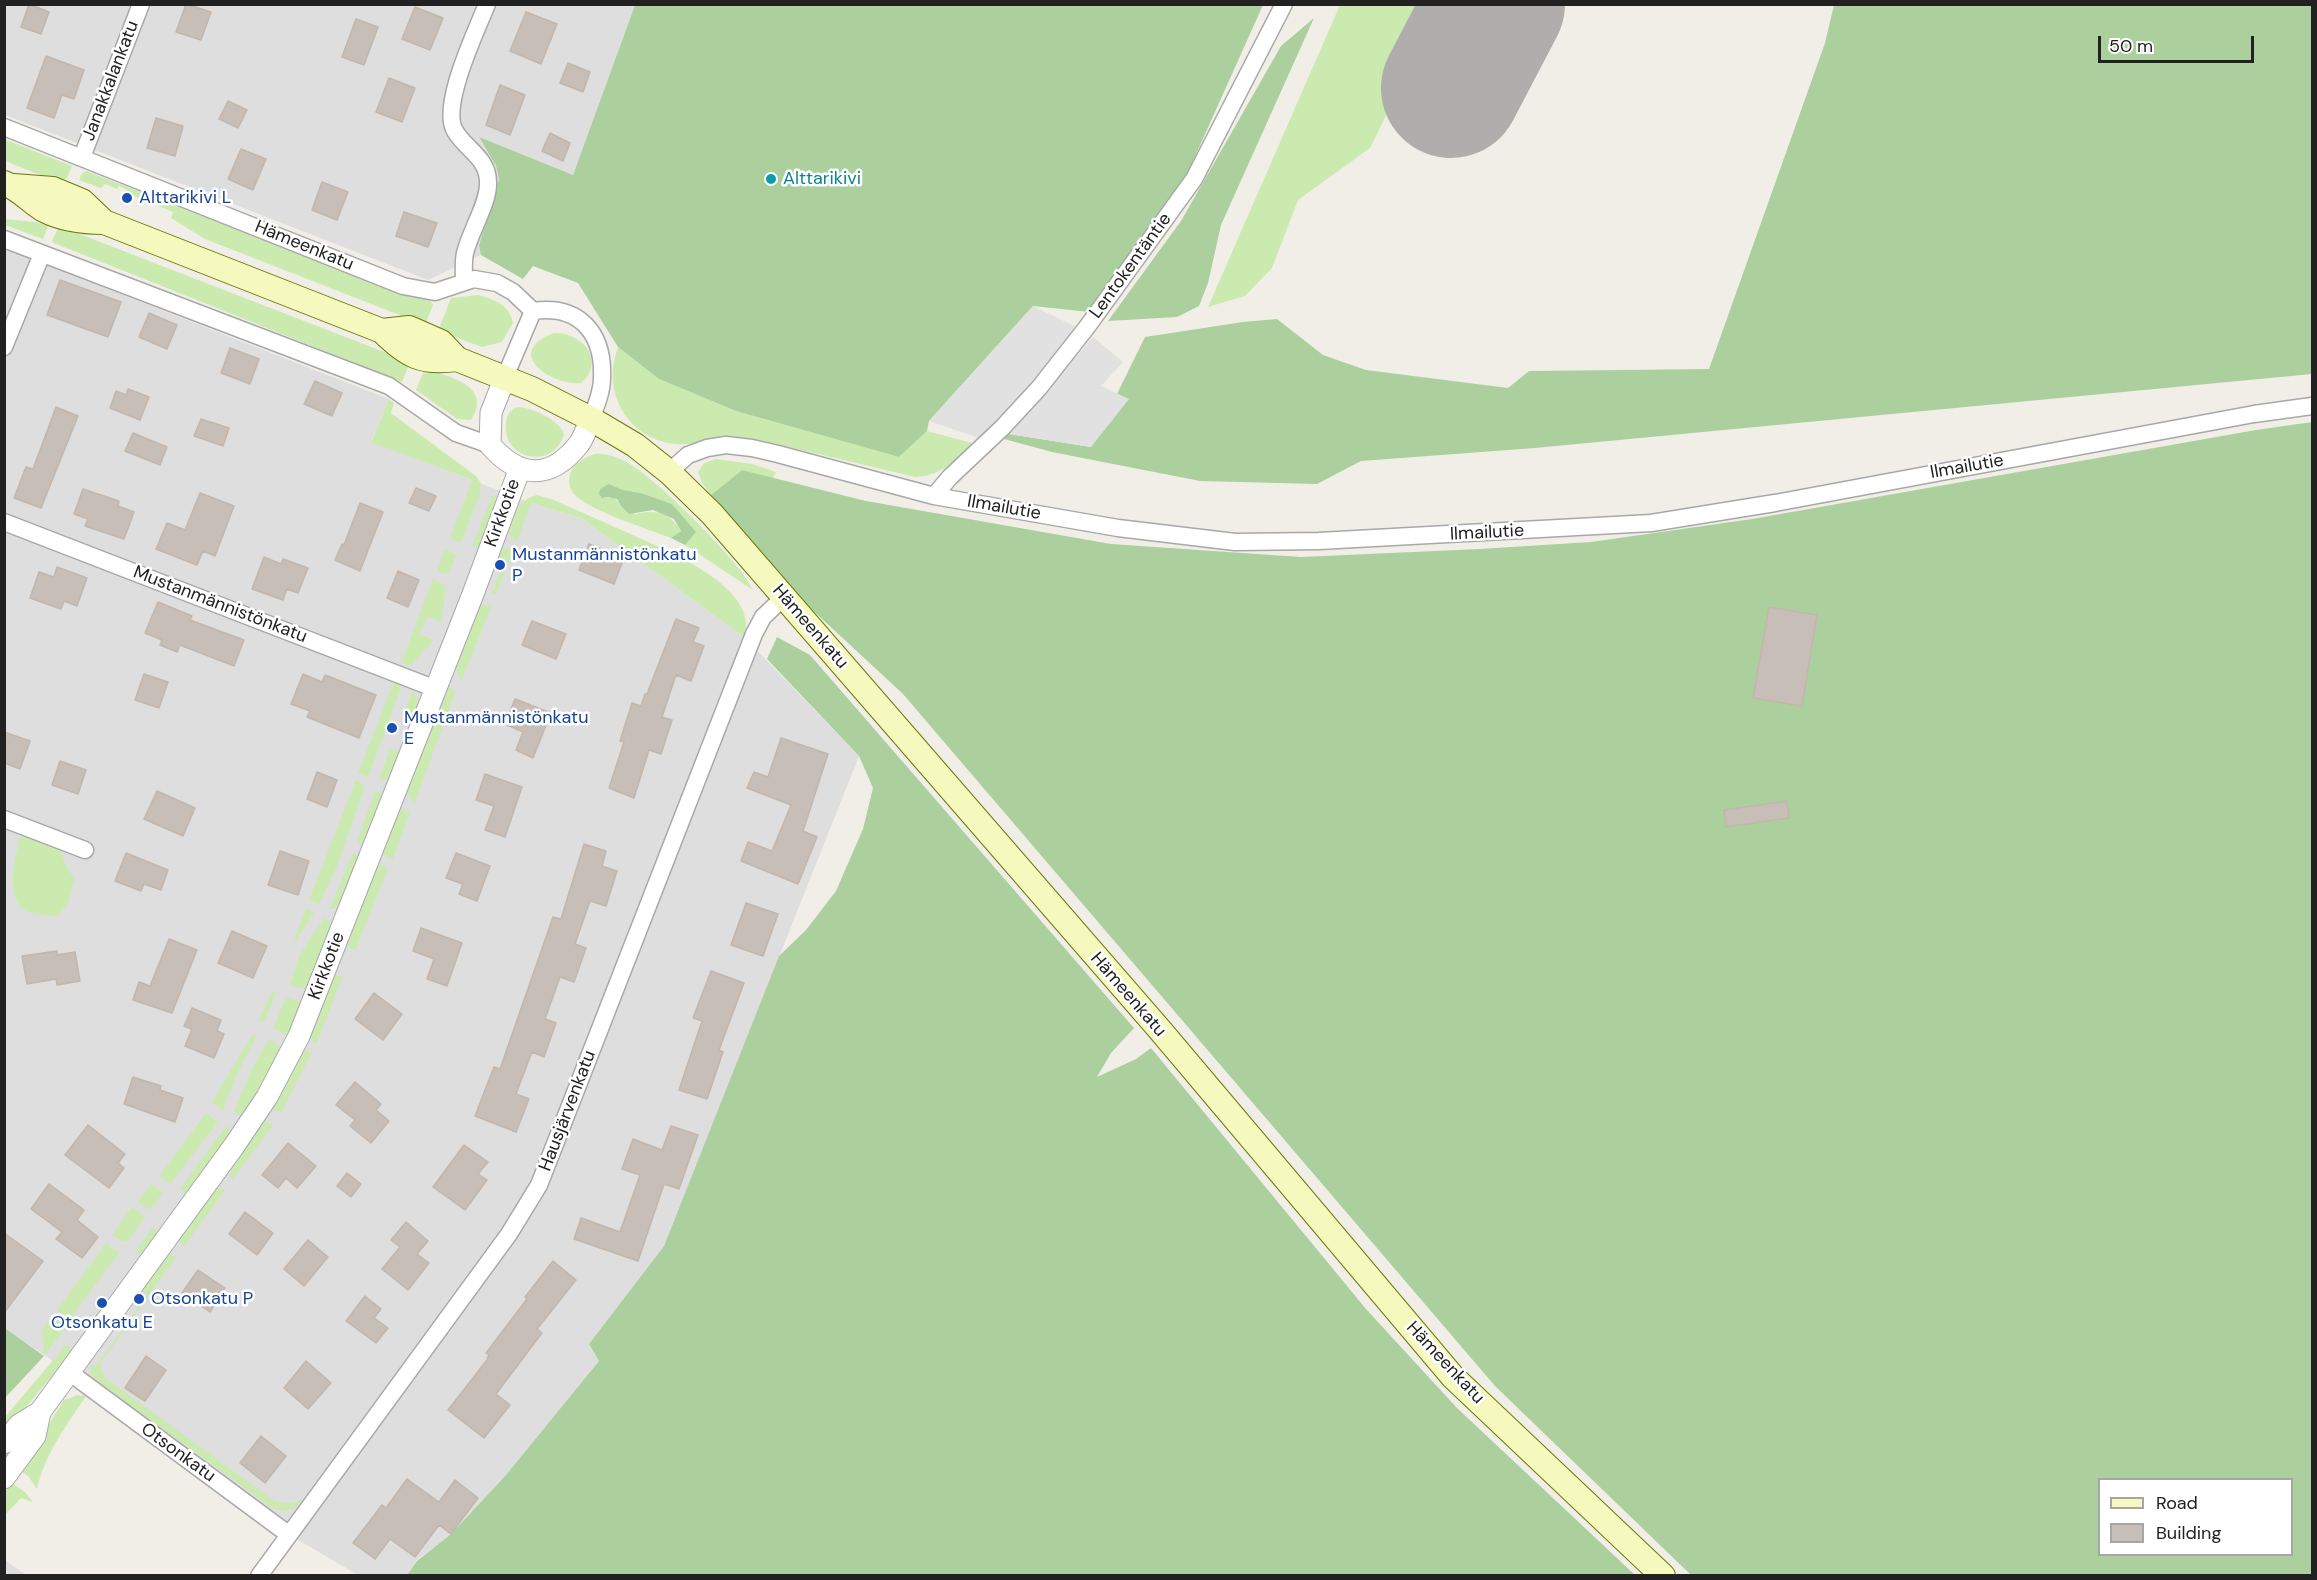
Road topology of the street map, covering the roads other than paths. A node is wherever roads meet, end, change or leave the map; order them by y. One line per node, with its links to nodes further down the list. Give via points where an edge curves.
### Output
1 (141, 4): 5 (street, Janakkalankatu)
2 (487, 4): 9 (street, via 450,109 454,129 488,173 489,186 465,254)
3 (1284, 4): 18 (street, Lentokentäntie, via 1194,179 1039,388)
4 (4, 128): 5 (street, Hämeenkatu)
5 (82, 157): 9 (street, Hämeenkatu, via 402,286 435,292)
6 (9, 185): 12 (main road, Hämeenkatu, via 53,189 82,201 104,222 382,331 401,350 419,357 435,362 457,359)
7 (4, 239): 8 (street)
8 (42, 254): 11 (street); 15 (street, via 389,386 456,433)
9 (464, 281): 10 (street, Hämeenkatu, via 497,283)
10 (533, 311): 12 (street); 14 (street, via 563,311 587,326 599,343 602,378)
11 (4, 347)
12 (505, 377): 14 (main road, Hämeenkatu); 15 (street, via 491,413)
13 (2313, 406): 18 (street, Ilmailutie, via 1661,522 1539,531 1235,542 1118,528)
14 (591, 419): 16 (street, via 579,444 563,459 541,471); 17 (main road, Hämeenkatu, via 635,445)
15 (490, 445): 16 (street)
16 (519, 468): 21 (street, Kirkkotie)
17 (669, 472): 18 (street, Ilmailutie, via 688,455 726,445 778,454); 20 (main road, Hämeenkatu, via 712,514)
18 (934, 496)
19 (4, 522): 21 (street, Mustanmännistönkatu)
20 (784, 597): 28 (street, Hausjärvenkatu, via 763,617 754,634 539,1185 508,1234); 30 (main road, Hämeenkatu, via 1160,1030 1453,1377)
21 (436, 689): 24 (street, Kirkkotie, via 299,1036 272,1087 234,1146)
22 (4, 819): 23 (street)
23 (85, 850)
24 (69, 1372): 25 (street, Kirkkotie); 28 (street, Otsonkatu)
25 (40, 1412): 26 (street, Kirkkotie, via 19,1425); 27 (street, Kirkkotie, via 35,1436)
26 (4, 1443)
27 (4, 1478)
28 (288, 1534): 29 (street, Hausjärvenkatu)
29 (259, 1575)
30 (1663, 1575)

